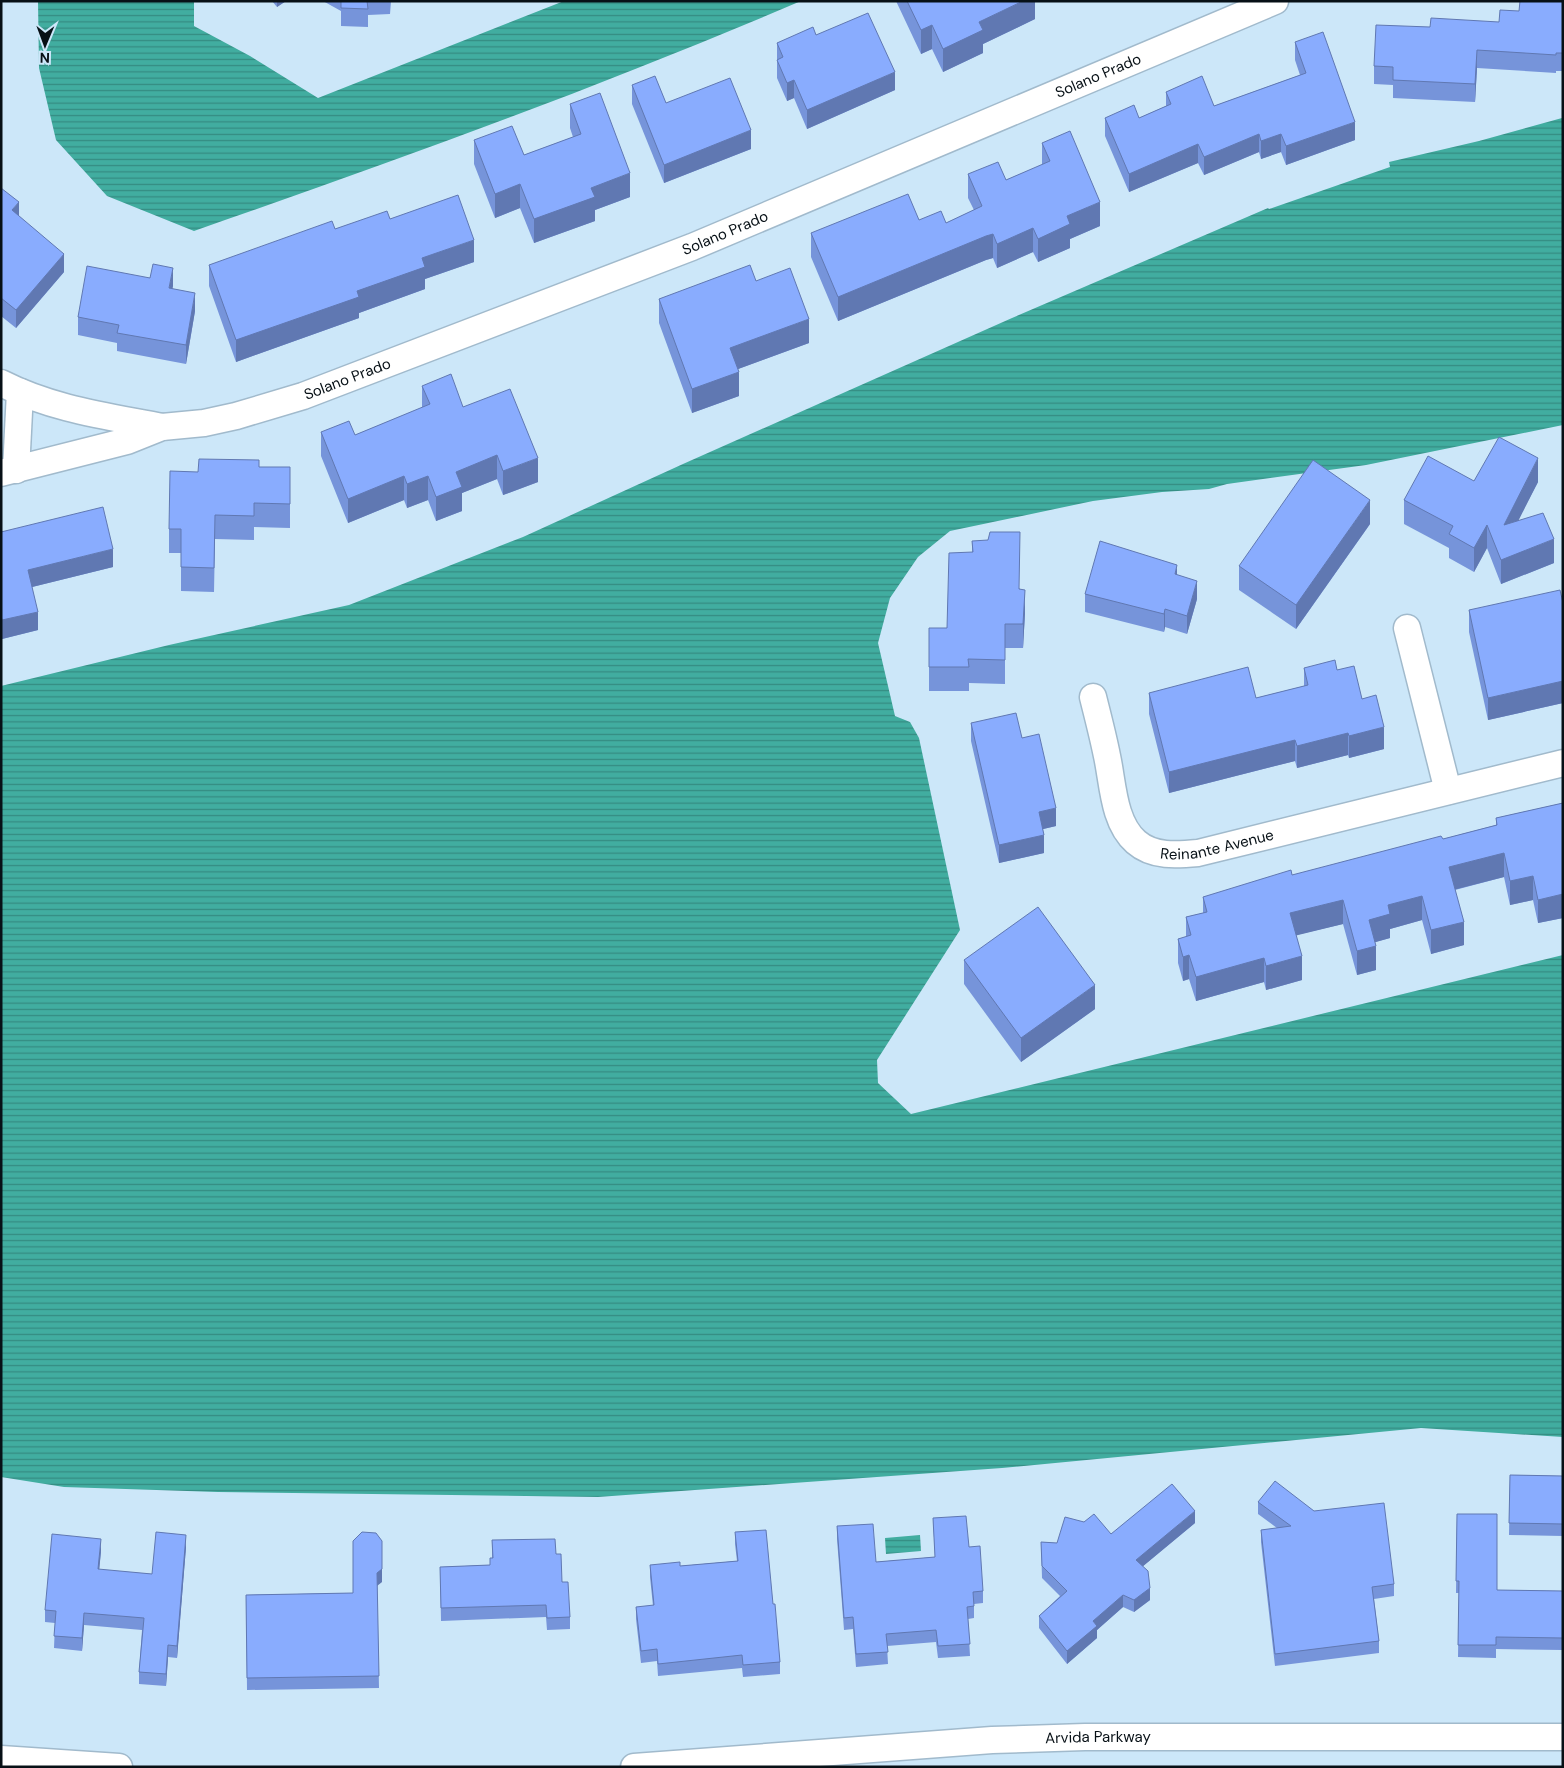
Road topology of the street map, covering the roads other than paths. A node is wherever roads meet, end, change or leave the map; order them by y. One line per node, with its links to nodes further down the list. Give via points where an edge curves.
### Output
1 (1275, 1): 3 (street, Solano Prado, via 692,247 346,380 236,416)
2 (11, 387): 3 (street, Solano Prado, via 74,410); 4 (street, via 18,418)
3 (162, 427): 4 (street, Solano Prado, via 127,441)
4 (9, 472)
5 (1407, 628): 8 (street)
6 (1093, 697): 8 (street, Reinante Avenue, via 1115,800 1125,828 1135,841 1157,852 1173,855 1198,853)
7 (1563, 763): 8 (street, Reinante Avenue)
8 (1448, 791)
9 (1563, 1737): 12 (street, Arvida Parkway, via 1001,1740)
10 (1, 1759): 11 (street)
11 (119, 1767)
12 (634, 1767)

